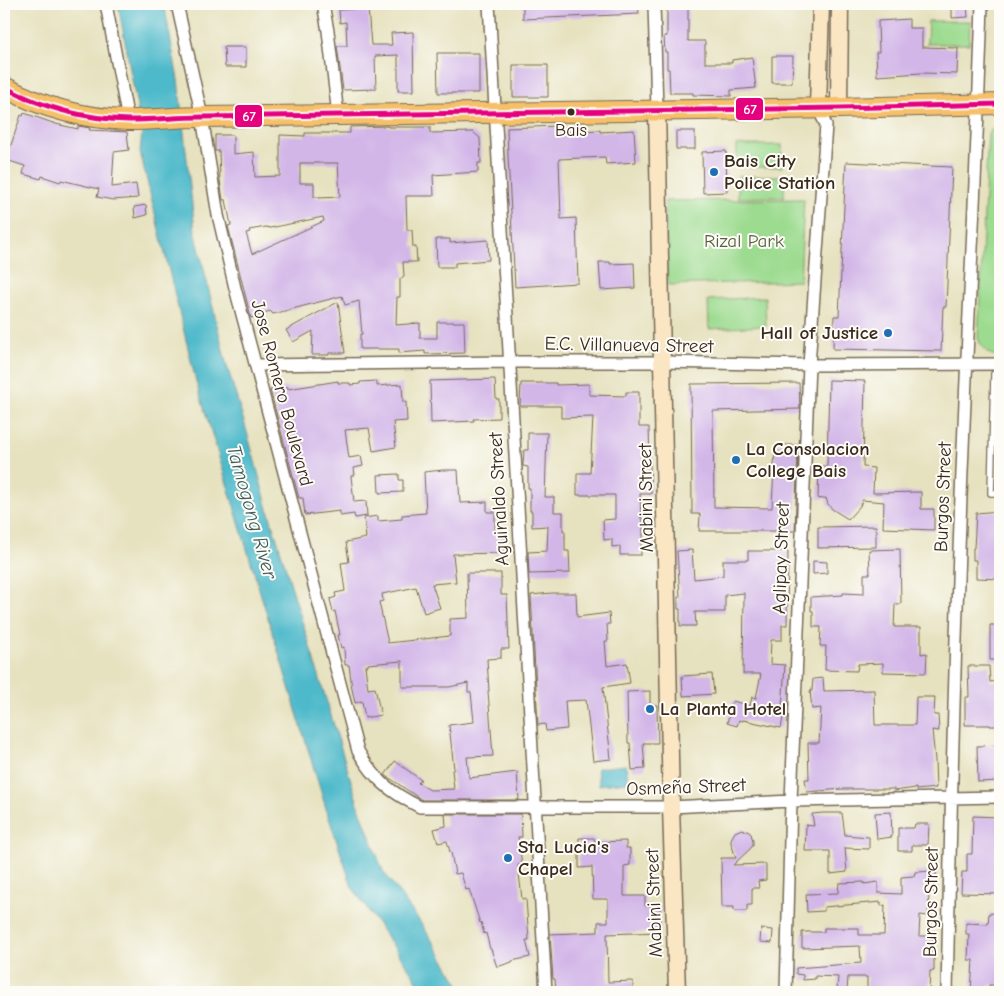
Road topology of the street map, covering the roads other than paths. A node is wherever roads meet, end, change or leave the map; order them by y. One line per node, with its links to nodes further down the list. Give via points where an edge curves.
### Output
1 (106, 4): 18 (street)
2 (177, 4): 17 (street, Jose Romero Boulevard)
3 (324, 4): 15 (street)
4 (489, 4): 14 (street, Aguinaldo Street)
5 (654, 4): 13 (street, Mabini Street)
6 (821, 4): 16 (street, Aglipay Street)
7 (840, 4): 12 (street)
8 (982, 4): 10 (street, Burgos Street)
9 (4, 88): 18 (highway, via 24,98 78,115)
10 (979, 104): 11 (highway); 12 (highway); 21 (street, Burgos Street)
11 (1000, 104)
12 (839, 108): 16 (highway)
13 (658, 110): 14 (highway); 16 (highway); 20 (street, Mabini Street)
14 (496, 113): 15 (highway); 19 (street, Aguinaldo Street)
15 (338, 115): 17 (highway)
16 (822, 116): 23 (street, Aglipay Street)
17 (198, 117): 18 (highway); 24 (street, Jose Romero Boulevard, via 218,215)
18 (133, 120)
19 (509, 362): 20 (street, E.C. Villanueva Street); 24 (street, E.C. Villanueva Street); 31 (street, Aguinaldo Street)
20 (663, 362): 23 (street, E.C. Villanueva Street); 32 (street, Mabini Street)
21 (966, 364): 22 (street, E.C. Villanueva Street); 23 (street, E.C. Villanueva Street); 28 (street, Burgos Street)
22 (1000, 364)
23 (809, 365): 30 (street, Aglipay Street)
24 (256, 366): 27 (street, Jose Romero Boulevard, via 358,751)
25 (994, 374): 26 (lane, via 991,493)
26 (1000, 493)
27 (381, 782): 31 (street, Osmeña Street, via 401,798 420,807)
28 (951, 798): 29 (street, Osmeña Street); 30 (street, Osmeña Street); 36 (street, Burgos Street)
29 (1000, 798)
30 (791, 801): 32 (street, Osmeña Street); 35 (street, Aglipay Street)
31 (534, 807): 32 (street, Osmeña Street); 33 (street, Aguinaldo Street)
32 (671, 807): 34 (street, Mabini Street)
33 (546, 992)
34 (677, 992)
35 (786, 992)
36 (947, 992)

